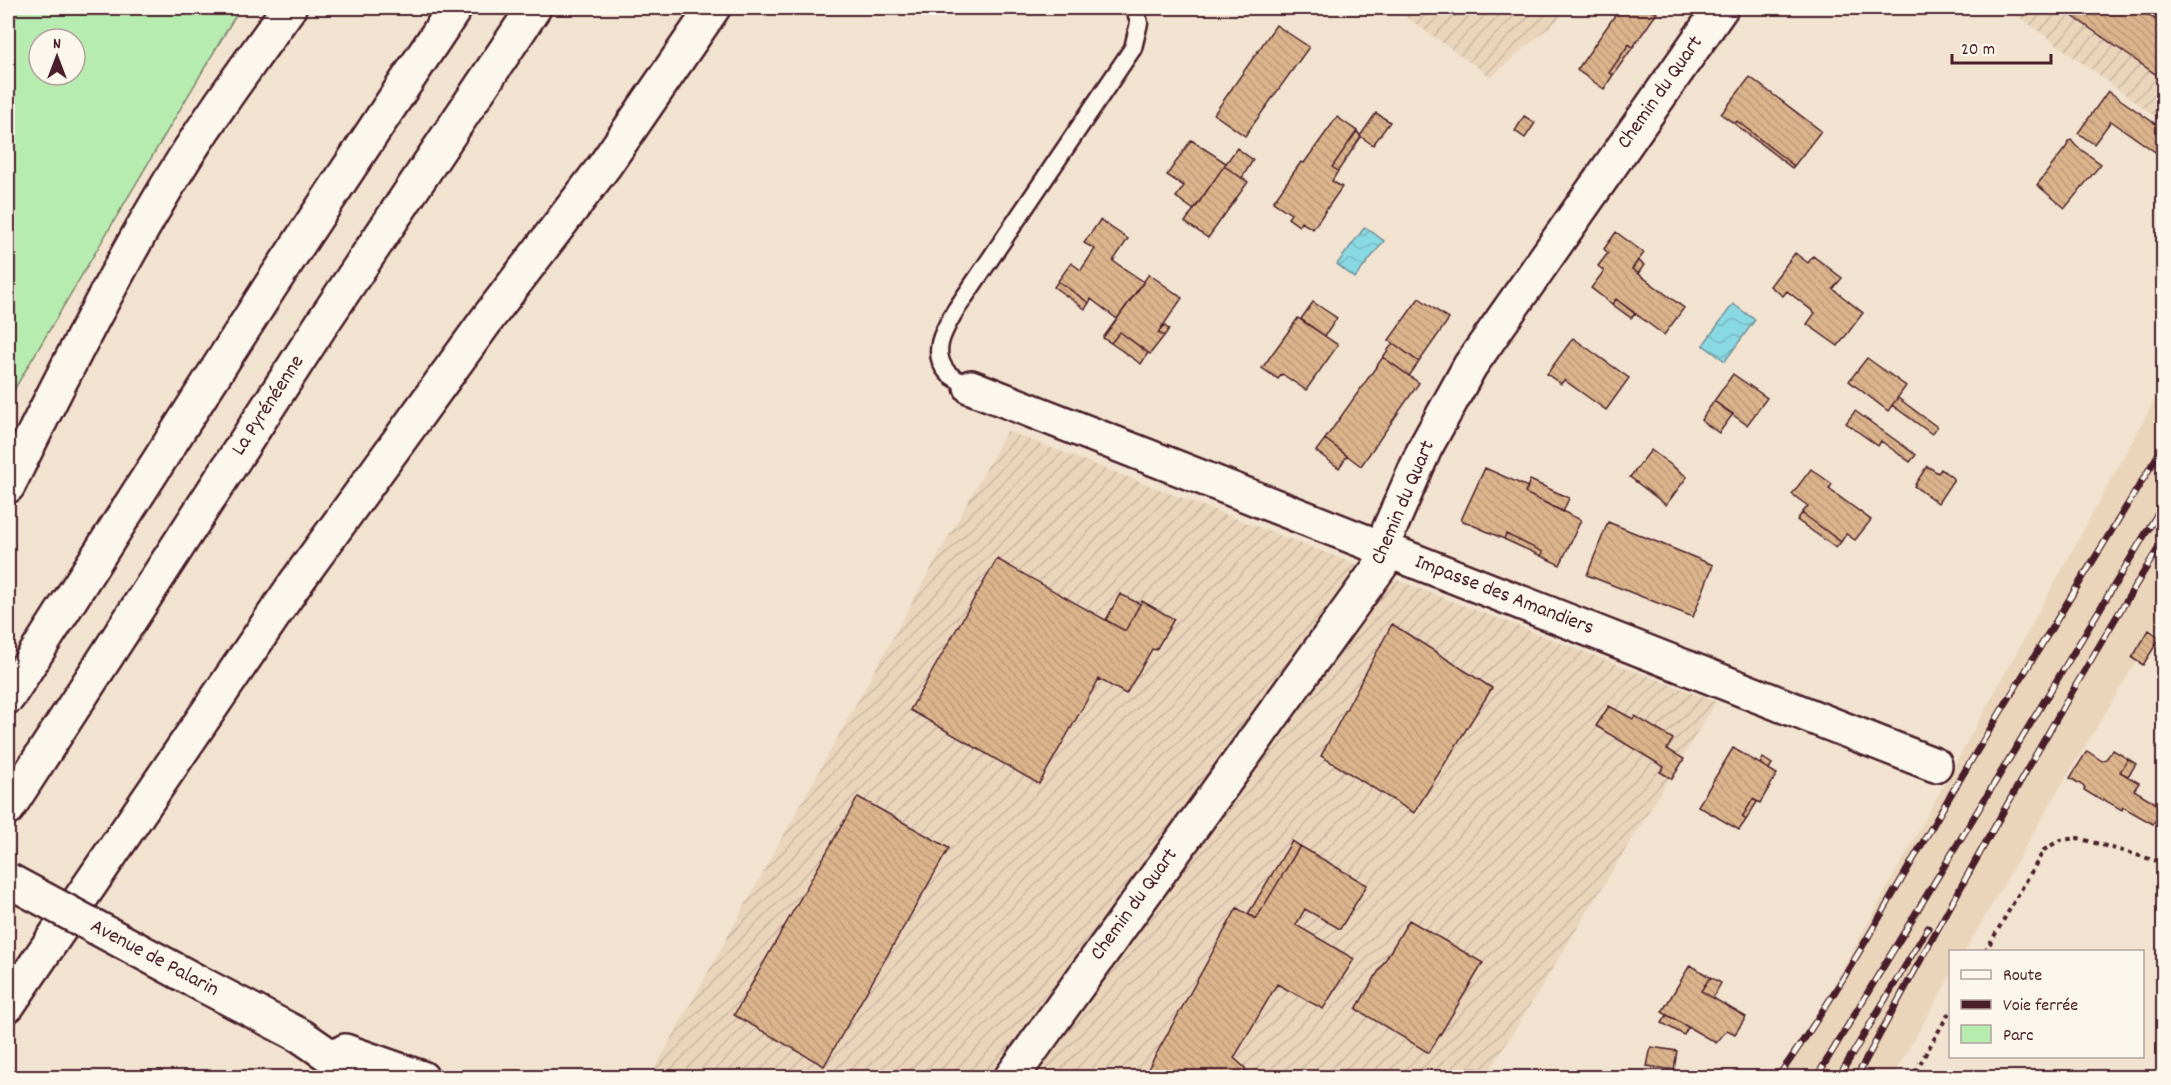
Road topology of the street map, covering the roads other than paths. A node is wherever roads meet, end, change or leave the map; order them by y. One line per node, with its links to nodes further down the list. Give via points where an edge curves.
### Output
1 (289, 8): 8 (main road, via 238,77 159,199)
2 (455, 8): 10 (main road, via 270,287)
3 (534, 8): 12 (main road, La Pyrénéenne, via 323,322)
4 (714, 8): 14 (main road, via 604,165 295,584)
5 (1135, 8): 7 (lane, via 1139,23 1133,48 940,337 939,357 948,373)
6 (1720, 8): 9 (main road, Chemin du Quart, via 1470,366 1425,448 1389,530)
7 (971, 387): 9 (main road, Impasse des Amandiers)
8 (8, 486)
9 (1385, 549): 11 (main road, Impasse des Amandiers); 18 (main road, Chemin du Quart, via 1381,565)
10 (8, 697)
11 (1935, 765)
12 (8, 808)
13 (8, 880): 15 (main road, Avenue de Palarin, bridge)
14 (8, 1005)
15 (301, 1036): 16 (main road, Avenue de Palarin); 17 (main road, Avenue de Palarin)
16 (367, 1077)
17 (422, 1077)
18 (1011, 1077)

